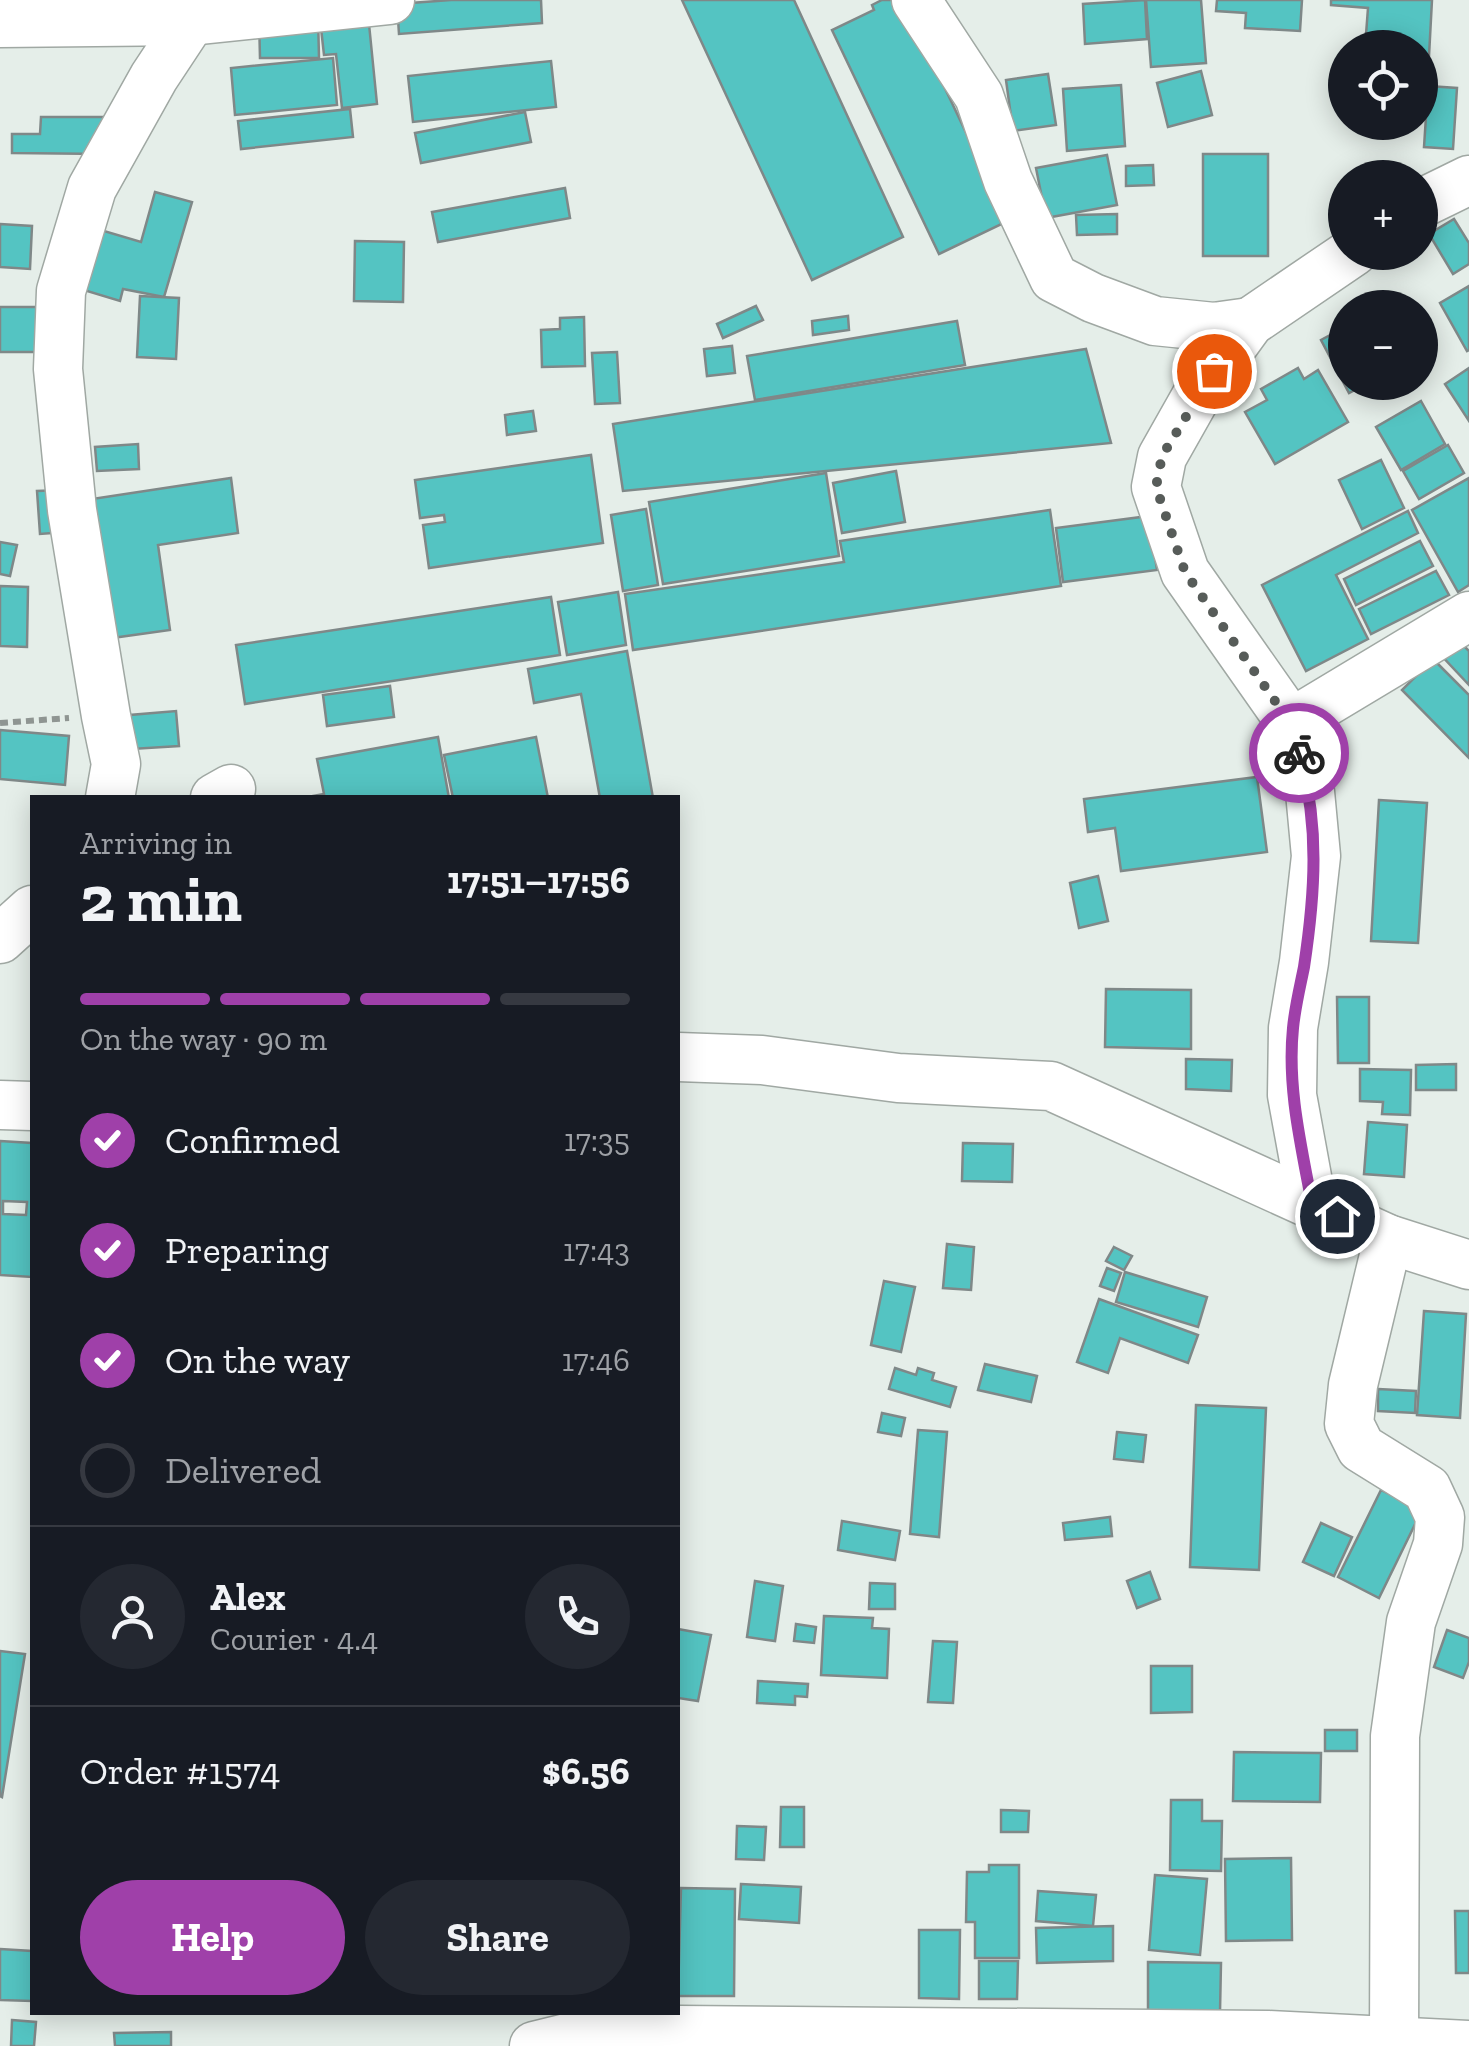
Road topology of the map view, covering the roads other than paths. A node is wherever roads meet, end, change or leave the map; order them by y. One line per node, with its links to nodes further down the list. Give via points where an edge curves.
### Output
1 (390, 0): 3 (street)
2 (916, 0): 8 (street, via 979,96 1008,181 1054,278 1155,321 1214,328)
3 (191, 21): 4 (street); 11 (street, via 92,188 61,291 58,370 116,764)
4 (0, 24)
5 (1469, 180): 6 (street)
6 (1438, 195)
7 (1328, 269): 8 (street)
8 (1250, 322): 10 (street, via 1162,456 1156,487 1185,572)
9 (1469, 616): 10 (street)
10 (1291, 724): 17 (street, via 1310,792 1316,856 1293,1028 1292,1094)
11 (111, 795)
12 (30, 912): 13 (street)
13 (0, 939)
14 (680, 1057): 17 (street, via 1051,1086)
15 (0, 1105): 16 (street)
16 (30, 1106)
17 (1312, 1204): 18 (street)
18 (1388, 1239): 19 (street); 21 (street, via 1349,1424 1361,1448 1426,1488 1440,1517 1438,1544 1411,1622 1395,1736)
19 (1469, 1265)
20 (1003, 2038): 21 (street); 23 (street, via 600,2030)
21 (1394, 2043): 22 (street)
22 (1469, 2045)
23 (534, 2046)

